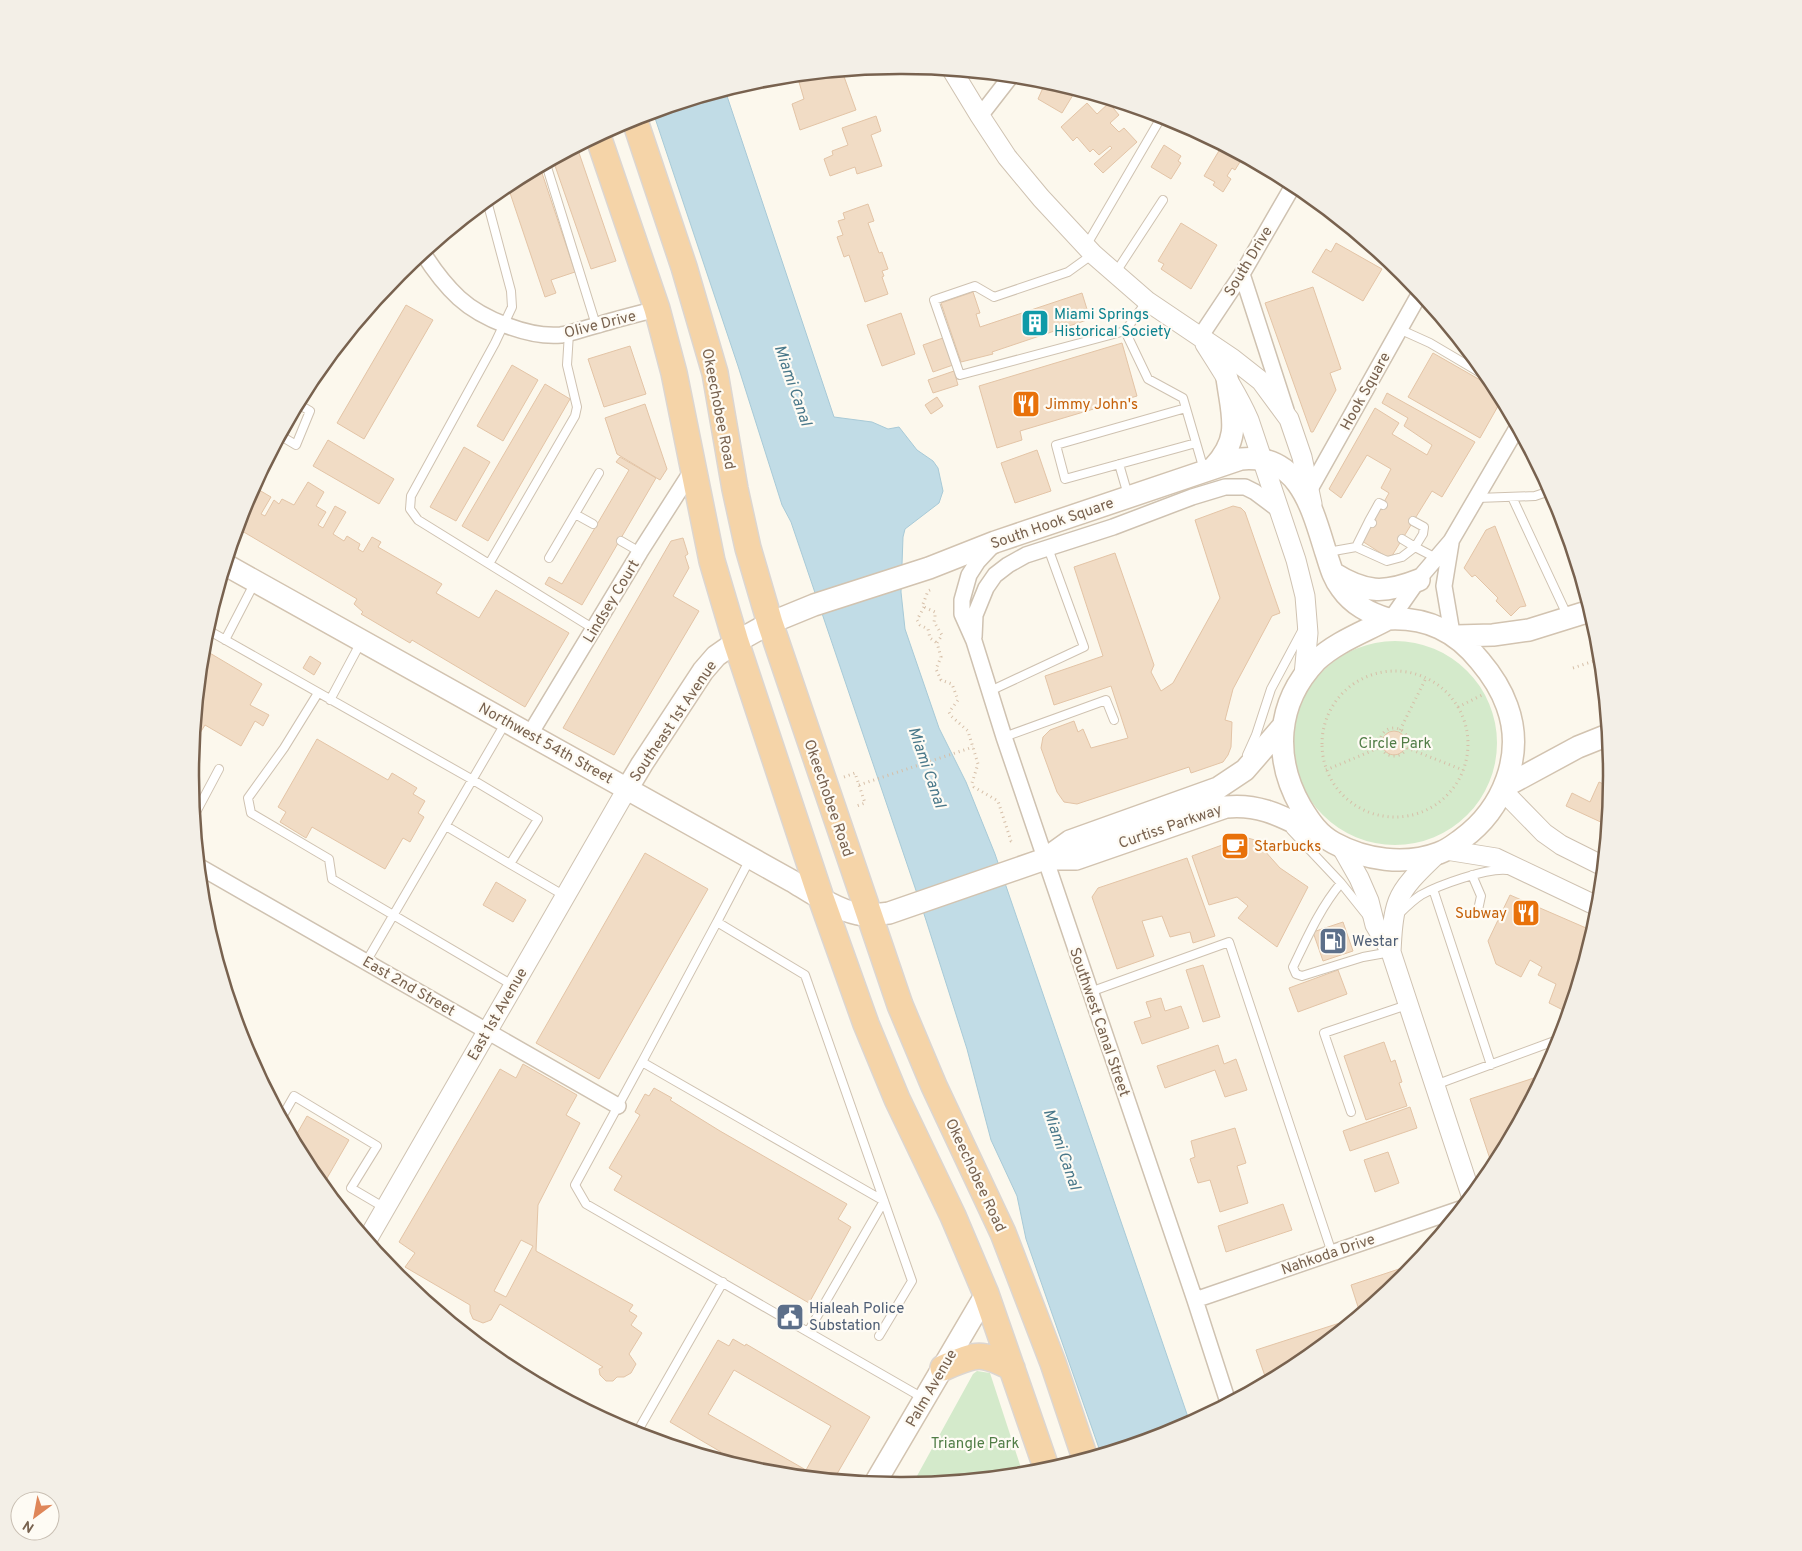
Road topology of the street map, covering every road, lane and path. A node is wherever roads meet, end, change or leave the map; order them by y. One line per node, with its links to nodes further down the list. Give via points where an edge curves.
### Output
1 (956, 76): 3 (street)
2 (1006, 82): 3 (street)
3 (980, 116): 11 (street, via 1007,157)
4 (1158, 123): 11 (lane)
5 (636, 125): 72 (highway, Okeechobee Road, via 715,373 740,514)
6 (600, 142): 17 (highway)
7 (548, 169): 19 (lane)
8 (1290, 191): 14 (street, South Drive)
9 (1163, 200): 13 (lane)
10 (488, 209): 18 (lane, via 511,290 512,307)
11 (1090, 250): 13 (street); 21 (lane, via 1068,272 994,297 975,286 934,300 960,375)
12 (427, 258): 18 (street, Olive Drive, via 460,299)
13 (1114, 274): 16 (street)
14 (1242, 274): 23 (street, South Drive); 28 (street)
15 (1416, 299): 20 (street, Hook Square)
16 (1147, 301): 21 (lane); 23 (street)
17 (656, 309): 19 (street, Olive Drive); 35 (highway, via 674,373)
18 (505, 324): 22 (street, Olive Drive, via 541,335); 60 (lane, via 410,502 410,509 418,520)
19 (596, 325): 22 (street, Olive Drive)
20 (1399, 329): 24 (lane); 37 (street, Hook Square)
21 (1125, 331): 27 (lane, via 1148,379 1183,398)
22 (570, 333): 60 (lane, via 567,364 577,407 575,416)
23 (1200, 337): 25 (street); 28 (street, via 1261,381)
24 (1472, 368)
25 (1228, 378): 32 (street, via 1241,401); 34 (main road, via 1233,433 1222,458)
26 (304, 407): 30 (lane, via 310,410 296,445)
27 (1186, 408): 31 (lane); 33 (lane, via 1056,445 1065,479)
28 (1289, 419): 37 (street)
29 (1514, 434): 41 (street)
30 (286, 439)
31 (1196, 443): 33 (lane); 34 (lane)
32 (1263, 460): 34 (main road, South Hook Square, via 1240,459); 43 (street); 44 (main road, South Hook Square, via 1290,474)
33 (1119, 464): 39 (lane)
34 (1209, 469): 39 (main road, South Hook Square)
35 (693, 470): 56 (street, Lindsey Court); 79 (highway, via 711,558)
36 (599, 474): 45 (lane)
37 (1310, 489): 44 (street)
38 (1543, 493): 40 (lane)
39 (1128, 496): 46 (street); 52 (main road, South Hook Square)
40 (1512, 497): 41 (lane); 71 (lane)
41 (1477, 498): 51 (street)
42 (1383, 505): 53 (lane, via 1379,504)
43 (1279, 510): 46 (street, South Hook Square, via 1255,492 1235,486 1192,497); 69 (street, via 1296,560)
44 (1314, 513): 57 (main road, South Hook Square)
45 (575, 514): 48 (lane); 58 (lane)
46 (1135, 519): 55 (street, South Hook Square)
47 (1413, 521): 54 (lane, via 1424,527)
48 (593, 524)
49 (1402, 539): 54 (lane)
50 (621, 541): 56 (lane)
51 (1451, 541): 59 (street); 75 (street, via 1444,586)
52 (995, 542): 64 (main road, South Hook Square); 78 (street, Southwest Canal Street, via 978,561 964,586 962,614)
53 (1356, 547): 54 (lane, via 1387,561 1402,558); 57 (lane)
54 (1415, 547): 59 (lane)
55 (1048, 548): 63 (street, South Hook Square, via 1026,555); 85 (lane, via 1084,647)
56 (640, 552): 73 (street, Lindsey Court)
57 (1326, 552): 62 (main road, South Hook Square)
58 (549, 558)
59 (1436, 558): 65 (street)
60 (489, 564): 73 (lane)
61 (231, 568): 66 (main road, Northwest 54th Street)
62 (1333, 573): 65 (main road, via 1344,581 1369,589 1396,588); 70 (main road, South Hook Square, via 1340,588 1358,606)
63 (995, 575): 78 (street, Southwest Canal Street, via 975,615)
64 (932, 577): 67 (path); 72 (main road, South Hook Square, via 814,604)
65 (1419, 580): 70 (street)
66 (256, 582): 76 (lane); 77 (main road, Northwest 54th Street)
67 (924, 607): 80 (path, via 918,620); 80 (path, via 935,612 934,622 942,634)
68 (1583, 614): 71 (main road)
69 (1308, 618): 83 (street); 104 (lane, via 1271,690 1256,735)
70 (1390, 619): 75 (main road, South Hook Square, via 1434,626); 83 (main road, via 1329,650)
71 (1569, 619): 75 (main road, via 1494,635)
72 (770, 622): 79 (main road, Southeast 1st Avenue); 131 (highway, Okeechobee Road)
73 (594, 629): 94 (street, Lindsey Court)
74 (214, 634): 76 (lane)
75 (1454, 635): 108 (main road, via 1490,672 1508,706 1513,739 1510,772)
76 (225, 640): 86 (lane)
77 (362, 640): 88 (lane); 91 (main road, Northwest 54th Street)
78 (974, 641): 85 (street, Southwest Canal Street)
79 (736, 642): 107 (main road, Southeast 1st Avenue, via 703,670); 127 (highway)
80 (937, 643): 97 (path, via 941,657 936,669 941,680 952,684 958,700 949,712 968,731)
81 (1593, 661): 82 (path)
82 (1573, 668)
83 (1304, 675): 92 (main road, via 1291,698)
84 (1426, 678): 89 (path, via 1444,690); 93 (path); 101 (path, via 1410,672 1375,673 1345,690 1326,718 1322,753)
85 (990, 692): 95 (street, Southwest Canal Street)
86 (318, 693): 88 (lane); 130 (lane, via 248,798 252,812 329,859 332,879)
87 (1485, 694): 89 (path)
88 (330, 700): 105 (lane)
89 (1458, 707): 102 (path, via 1465,722 1467,738)
90 (1114, 720): 95 (lane, via 1106,700)
91 (507, 721): 94 (main road, Northwest 54th Street); 105 (lane)
92 (1283, 726): 104 (main road, Curtiss Parkway, via 1256,759); 113 (main road, via 1287,776 1306,816)
93 (1400, 730): 98 (path, via 1387,731); 99 (path, via 1408,739)
94 (530, 734): 107 (main road, Northwest 54th Street)
95 (1004, 738): 118 (street, Southwest Canal Street)
96 (1601, 739): 108 (main road, via 1578,747)
97 (973, 747): 106 (path); 114 (path, via 978,764 972,783 998,801)
98 (1381, 747): 99 (path, via 1387,754 1396,756); 101 (path)
99 (1407, 748): 102 (path)
100 (219, 769): 109 (lane)
101 (1326, 770): 102 (path, via 1336,787 1366,811 1385,816 1405,816 1424,811 1440,801)
102 (1463, 770)
103 (840, 778): 106 (path, via 855,773)
104 (1234, 779): 118 (main road, Curtiss Parkway, via 1218,788 1070,841)
105 (473, 780): 112 (lane); 120 (lane, via 538,818)
106 (859, 786): 110 (path, via 865,804)
107 (628, 788): 117 (main road, Northwest 54th Street); 126 (street, East 1st Avenue)
108 (1504, 789): 116 (main road, via 1478,826); 119 (street, via 1544,833)
109 (200, 801)
110 (851, 808)
111 (1276, 814): 113 (main road, Curtiss Parkway); 118 (main road, Curtiss Parkway, via 1250,806 1226,807 1076,859); 124 (lane)
112 (446, 826): 120 (lane); 130 (lane)
113 (1322, 836): 115 (main road)
114 (1014, 842)
115 (1342, 848): 116 (main road, via 1388,859 1414,859); 133 (street)
116 (1442, 852): 122 (street, via 1496,858); 133 (street, via 1404,891)
117 (750, 858): 127 (main road, Northwest 54th Street); 132 (lane)
118 (1045, 859): 131 (main road, Curtiss Parkway, via 889,913); 137 (street, Southwest Canal Street)
119 (1597, 863)
120 (510, 864): 126 (lane)
121 (206, 870): 135 (street, East 2nd Street)
122 (1522, 871): 123 (lane, via 1500,869); 128 (street)
123 (1472, 875): 125 (lane); 129 (lane, via 1481,896)
124 (1341, 883): 133 (lane, via 1362,912); 134 (lane, via 1314,922 1293,967 1296,974 1302,976)
125 (1433, 889): 133 (lane); 142 (lane)
126 (566, 896): 136 (street, East 1st Avenue)
127 (821, 898): 131 (main road, Northwest 54th Street, via 846,910); 155 (highway, via 897,1099)
128 (1591, 903)
129 (1478, 910)
130 (393, 914): 135 (lane); 136 (lane)
131 (869, 915): 151 (highway, Okeechobee Road, via 900,1005 934,1086)
132 (717, 922): 141 (lane); 148 (lane, via 805,975)
133 (1385, 922): 134 (street)
134 (1390, 952): 138 (street)
135 (366, 962): 139 (street, East 2nd Street)
136 (514, 986): 139 (street, East 1st Avenue)
137 (1090, 992): 153 (lane, via 1229,942); 156 (street, Southwest Canal Street)
138 (1407, 1005): 143 (street); 146 (lane, via 1324,1033)
139 (487, 1031): 144 (street, East 2nd Street); 149 (street, East 1st Avenue)
140 (1549, 1043): 142 (lane)
141 (642, 1062): 144 (lane); 148 (lane)
142 (1491, 1064): 143 (lane)
143 (1434, 1085): 147 (street)
144 (618, 1106): 154 (lane, via 575,1185 586,1204)
145 (285, 1111): 149 (lane, via 294,1096 377,1146 352,1188)
146 (1351, 1112)
147 (1469, 1188)
148 (884, 1201): 157 (lane); 158 (lane, via 912,1281)
149 (386, 1208): 152 (street, East 1st Avenue)
150 (1450, 1212): 153 (street, Nahkoda Drive)
151 (1003, 1233): 155 (highway, via 998,1268); 164 (highway, Okeechobee Road)
152 (370, 1235)
153 (1332, 1253): 156 (street, Nahkoda Drive)
154 (723, 1282): 157 (lane); 163 (lane)
155 (986, 1294): 159 (main road, Palm Avenue); 160 (highway)
156 (1195, 1300): 161 (street, Southwest Canal Street)
157 (808, 1332): 162 (lane)
158 (879, 1336)
159 (943, 1368): 160 (highway, via 982,1355); 162 (main road, Palm Avenue)
160 (1012, 1368): 165 (highway)
161 (1226, 1397)
162 (925, 1399): 166 (main road, Palm Avenue)
163 (640, 1427)
164 (1083, 1453)
165 (1044, 1462)
166 (879, 1477)

